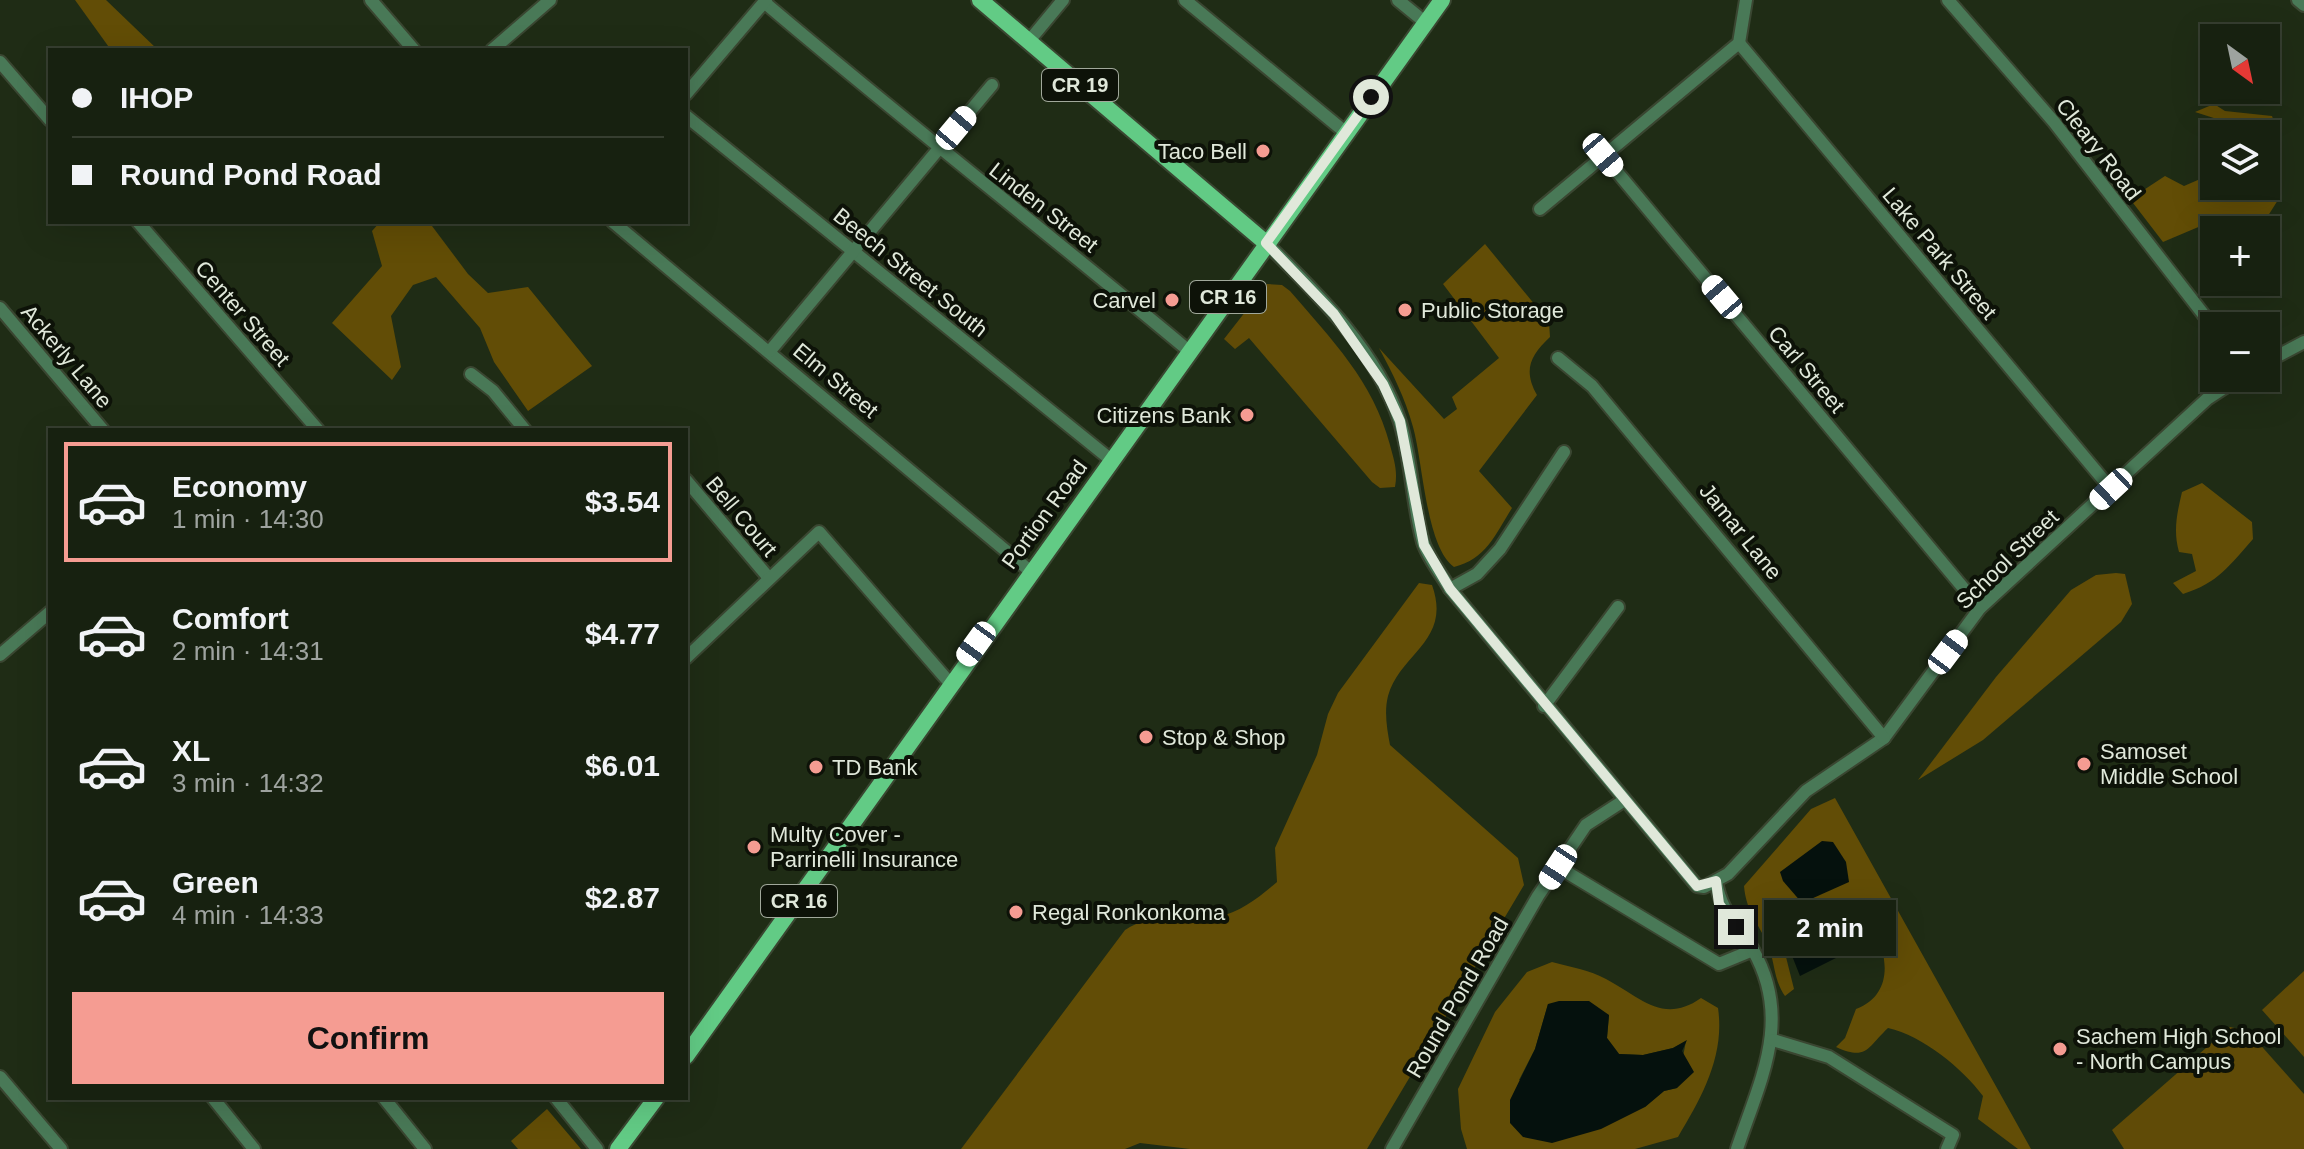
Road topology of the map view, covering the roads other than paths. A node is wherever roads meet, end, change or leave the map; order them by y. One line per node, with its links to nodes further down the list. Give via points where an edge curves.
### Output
1 (371, 0): 16 (street)
2 (550, 0): 17 (street)
3 (980, 0): 14 (main road, CR 19)
4 (1063, 0): 14 (street)
5 (1185, 0): 23 (street)
6 (1398, 0): 13 (street)
7 (1442, 0): 13 (main road, Portion Road / CR 16)
8 (1746, 0): 15 (street)
9 (1948, 0): 32 (street, Cleary Road, via 2054,122)
10 (2298, 0): 12 (street)
11 (765, 1): 20 (street); 24 (street, Linden Street)
12 (2304, 5)
13 (1426, 23): 23 (main road, Portion Road / CR 16)
14 (1029, 41): 29 (main road, CR 19)
15 (1739, 43): 25 (street); 46 (street, Lake Park Street)
16 (412, 48)
17 (494, 48)
18 (0, 62): 21 (street)
19 (992, 85): 24 (street)
20 (688, 92)
21 (48, 118)
22 (688, 118): 30 (street, Beech Street South)
23 (1345, 132): 29 (main road, Portion Road / CR 16)
24 (938, 149): 30 (street); 35 (street, Linden Street)
25 (1603, 155): 26 (street); 51 (street, Carl Street)
26 (1540, 209)
27 (140, 224): 41 (street, Center Street)
28 (615, 224): 34 (street, Elm Street)
29 (1266, 243): 35 (main road, Portion Road / CR 16); 49 (street, via 1325,304 1383,384 1400,421 1424,545)
30 (854, 252): 34 (street); 44 (street, Beech Street South)
31 (1, 310): 40 (street, Ackerly Lane)
32 (2202, 312)
33 (2304, 342): 36 (street)
34 (770, 351): 47 (street, Elm Street)
35 (1189, 351): 44 (main road, Portion Road / CR 16)
36 (2280, 355)
37 (1558, 358): 57 (street, Jamar Lane, via 1592,386)
38 (471, 374): 42 (street)
39 (2218, 392): 46 (street, School Street)
40 (101, 428)
41 (316, 428)
42 (523, 428)
43 (1564, 452): 49 (street, via 1500,549 1477,574)
44 (1110, 459): 47 (main road, Portion Road / CR 16)
45 (688, 482): 48 (street, Bell Court)
46 (2111, 489): 51 (street, School Street)
47 (1030, 571): 55 (main road, Portion Road / CR 16)
48 (768, 577): 54 (street); 55 (street, via 819,532)
49 (1450, 589): 56 (street)
50 (1618, 607): 56 (street)
51 (1980, 608): 57 (street, School Street)
52 (48, 614): 53 (street)
53 (0, 655)
54 (688, 656)
55 (949, 682): 63 (main road, Portion Road / CR 16)
56 (1544, 706): 58 (street)
57 (1884, 738): 60 (street, School Street, via 1806,791)
58 (1623, 801): 59 (street, Round Pond Road, via 1586,825); 60 (street, via 1697,886)
59 (1558, 867): 61 (street, via 1719,964); 74 (street, Round Pond Road)
60 (1716, 881): 61 (street, via 1719,904)
61 (1753, 950): 62 (street, via 1771,995)
62 (1773, 1040): 75 (street); 76 (street, via 1829,1057 1953,1135)
63 (688, 1053)
64 (0, 1077): 69 (street)
65 (215, 1100): 70 (street)
66 (386, 1100): 71 (street)
67 (558, 1100): 72 (street)
68 (655, 1100): 73 (main road)
69 (61, 1149)
70 (254, 1149)
71 (425, 1149)
72 (597, 1149)
73 (618, 1149)
74 (1392, 1149)
75 (1737, 1149)
76 (1947, 1149)

